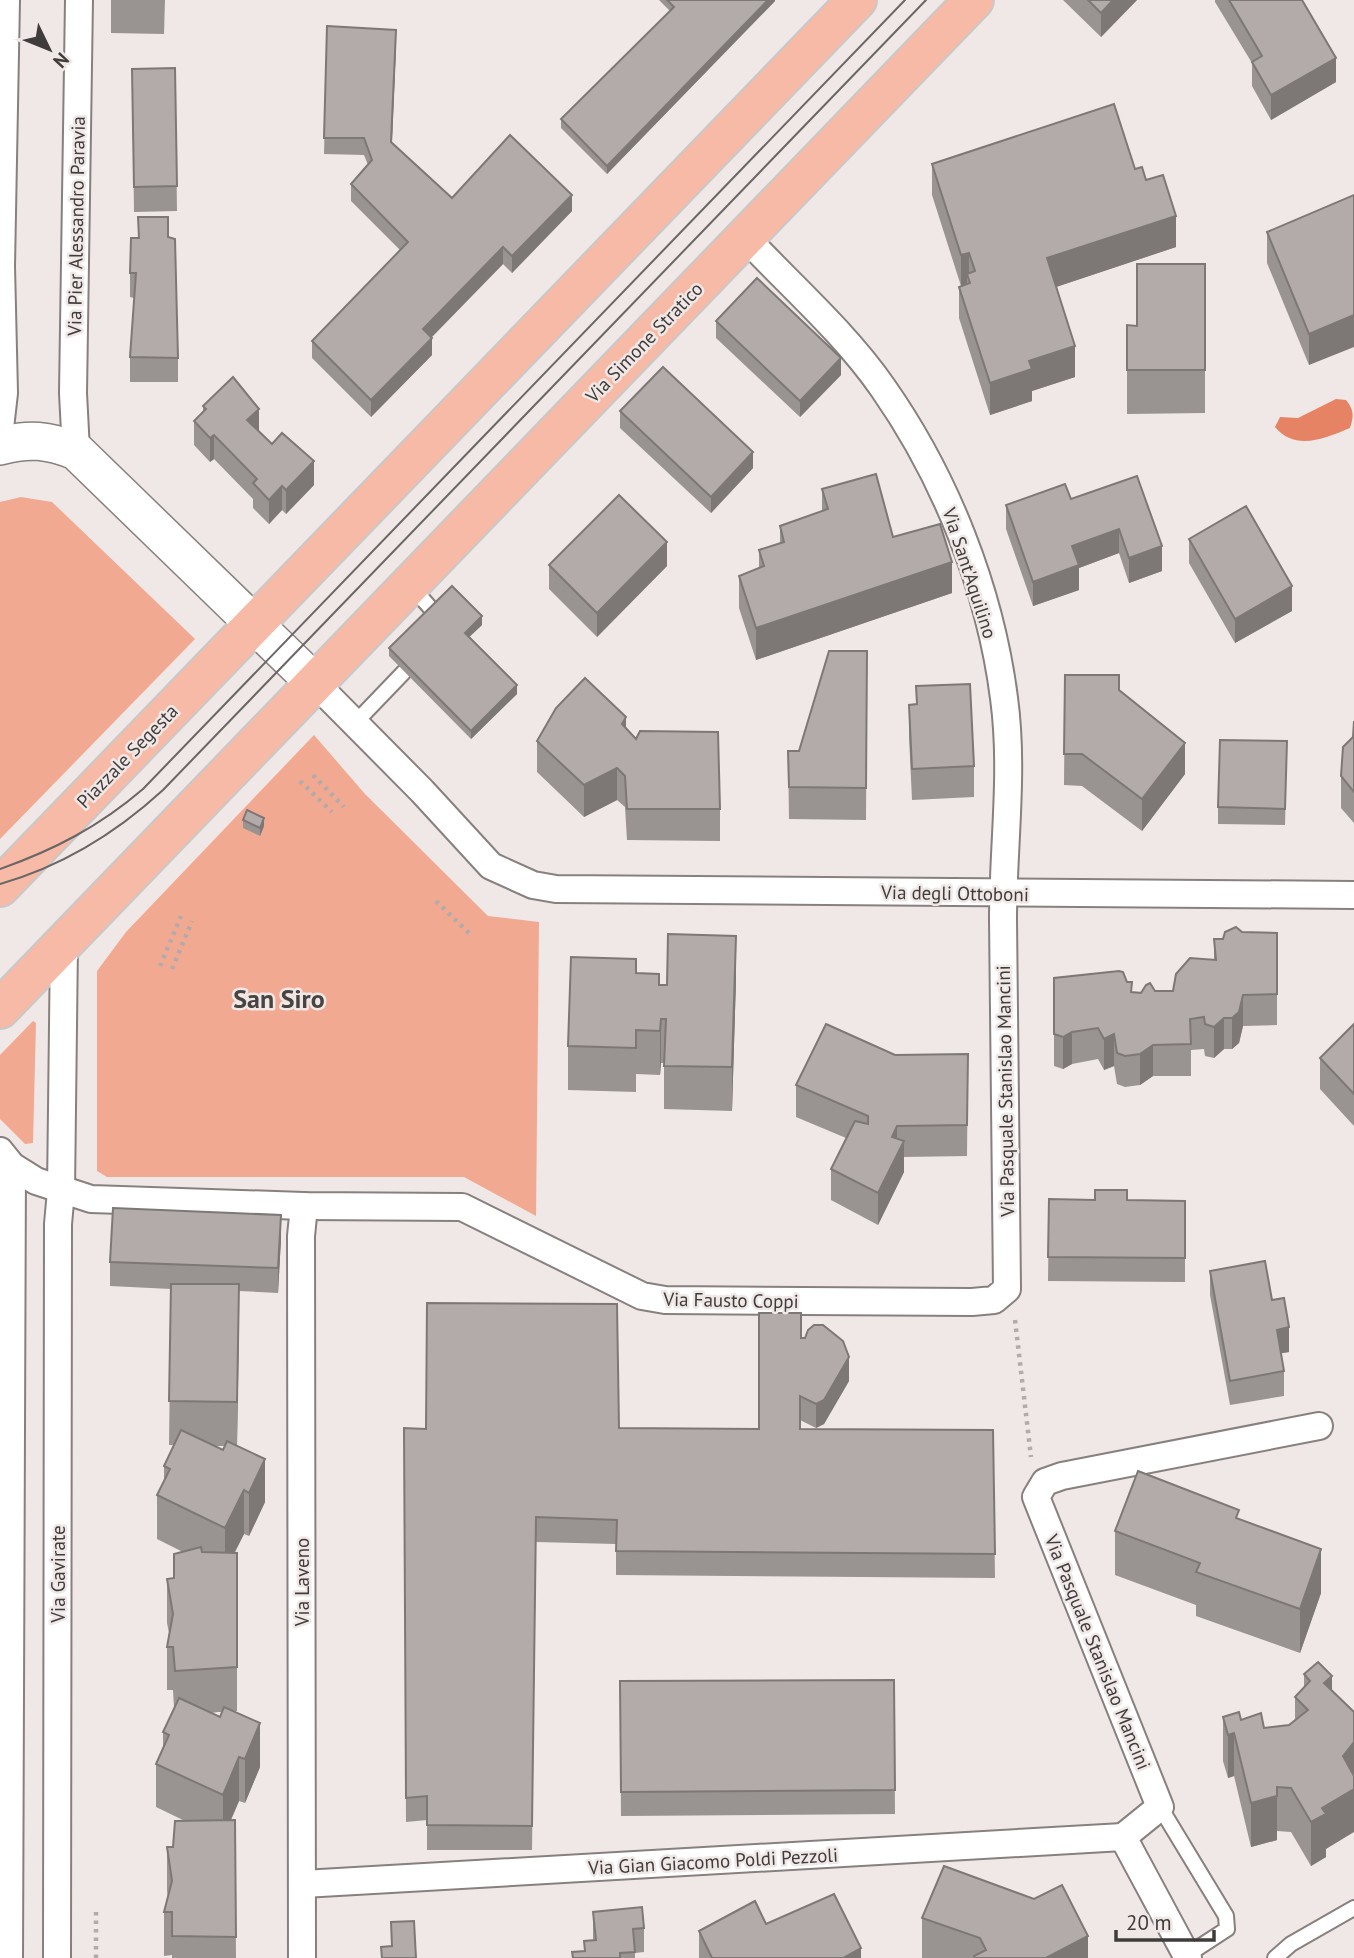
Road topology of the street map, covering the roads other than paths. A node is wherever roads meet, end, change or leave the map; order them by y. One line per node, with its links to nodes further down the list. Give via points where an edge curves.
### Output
1 (6, 0): 6 (street, via 1,266 4,393)
2 (79, 0): 8 (street, Via Pier Alessandro Paravia)
3 (857, 0): 9 (main road)
4 (974, 0): 5 (main road, Via Simone Stratico)
5 (746, 237): 11 (main road, Via Simone Stratico, via 422,598); 14 (street, Via Sant'Aquilino, via 883,387 927,461 958,526 991,627 1005,699)
6 (0, 428)
7 (0, 446): 8 (street, via 24,439 49,441)
8 (76, 452): 9 (street)
9 (254, 625): 11 (street); 13 (main road, Piazzale Segesta)
10 (404, 672): 12 (lane)
11 (315, 683): 12 (street); 16 (main road)
12 (355, 723): 14 (street, Via degli Ottoboni, via 491,866 533,885 556,890)
13 (0, 887)
14 (1003, 893): 15 (street, Via degli Ottoboni); 21 (street, Via Pasquale Stanislao Mancini)
15 (1354, 895)
16 (64, 943): 17 (main road); 19 (street)
17 (0, 1009)
18 (6, 1158): 19 (street, via 36,1181); 28 (street)
19 (61, 1191): 20 (street, via 125,1202); 29 (street, Via Gavirate)
20 (304, 1206): 21 (street, Via Fausto Coppi, via 462,1207 642,1296 666,1300 972,1302 994,1300); 25 (street, Via Laveno)
21 (1007, 1289)
22 (1319, 1426): 23 (street, Via Pasquale Stanislao Mancini, via 1062,1476 1045,1482 1036,1497)
23 (1160, 1807): 24 (street); 27 (lane, Via Pasquale Stanislao Mancini, via 1226,1916 1227,1929)
24 (1123, 1837): 25 (street, Via Gian Giacomo Poldi Pezzoli); 27 (street, Via Pasquale Stanislao Mancini)
25 (303, 1884): 30 (street, Via Laveno)
26 (1354, 1908): 31 (lane)
27 (1188, 1956)
28 (9, 1958)
29 (57, 1958)
30 (302, 1958)
31 (1275, 1958)

